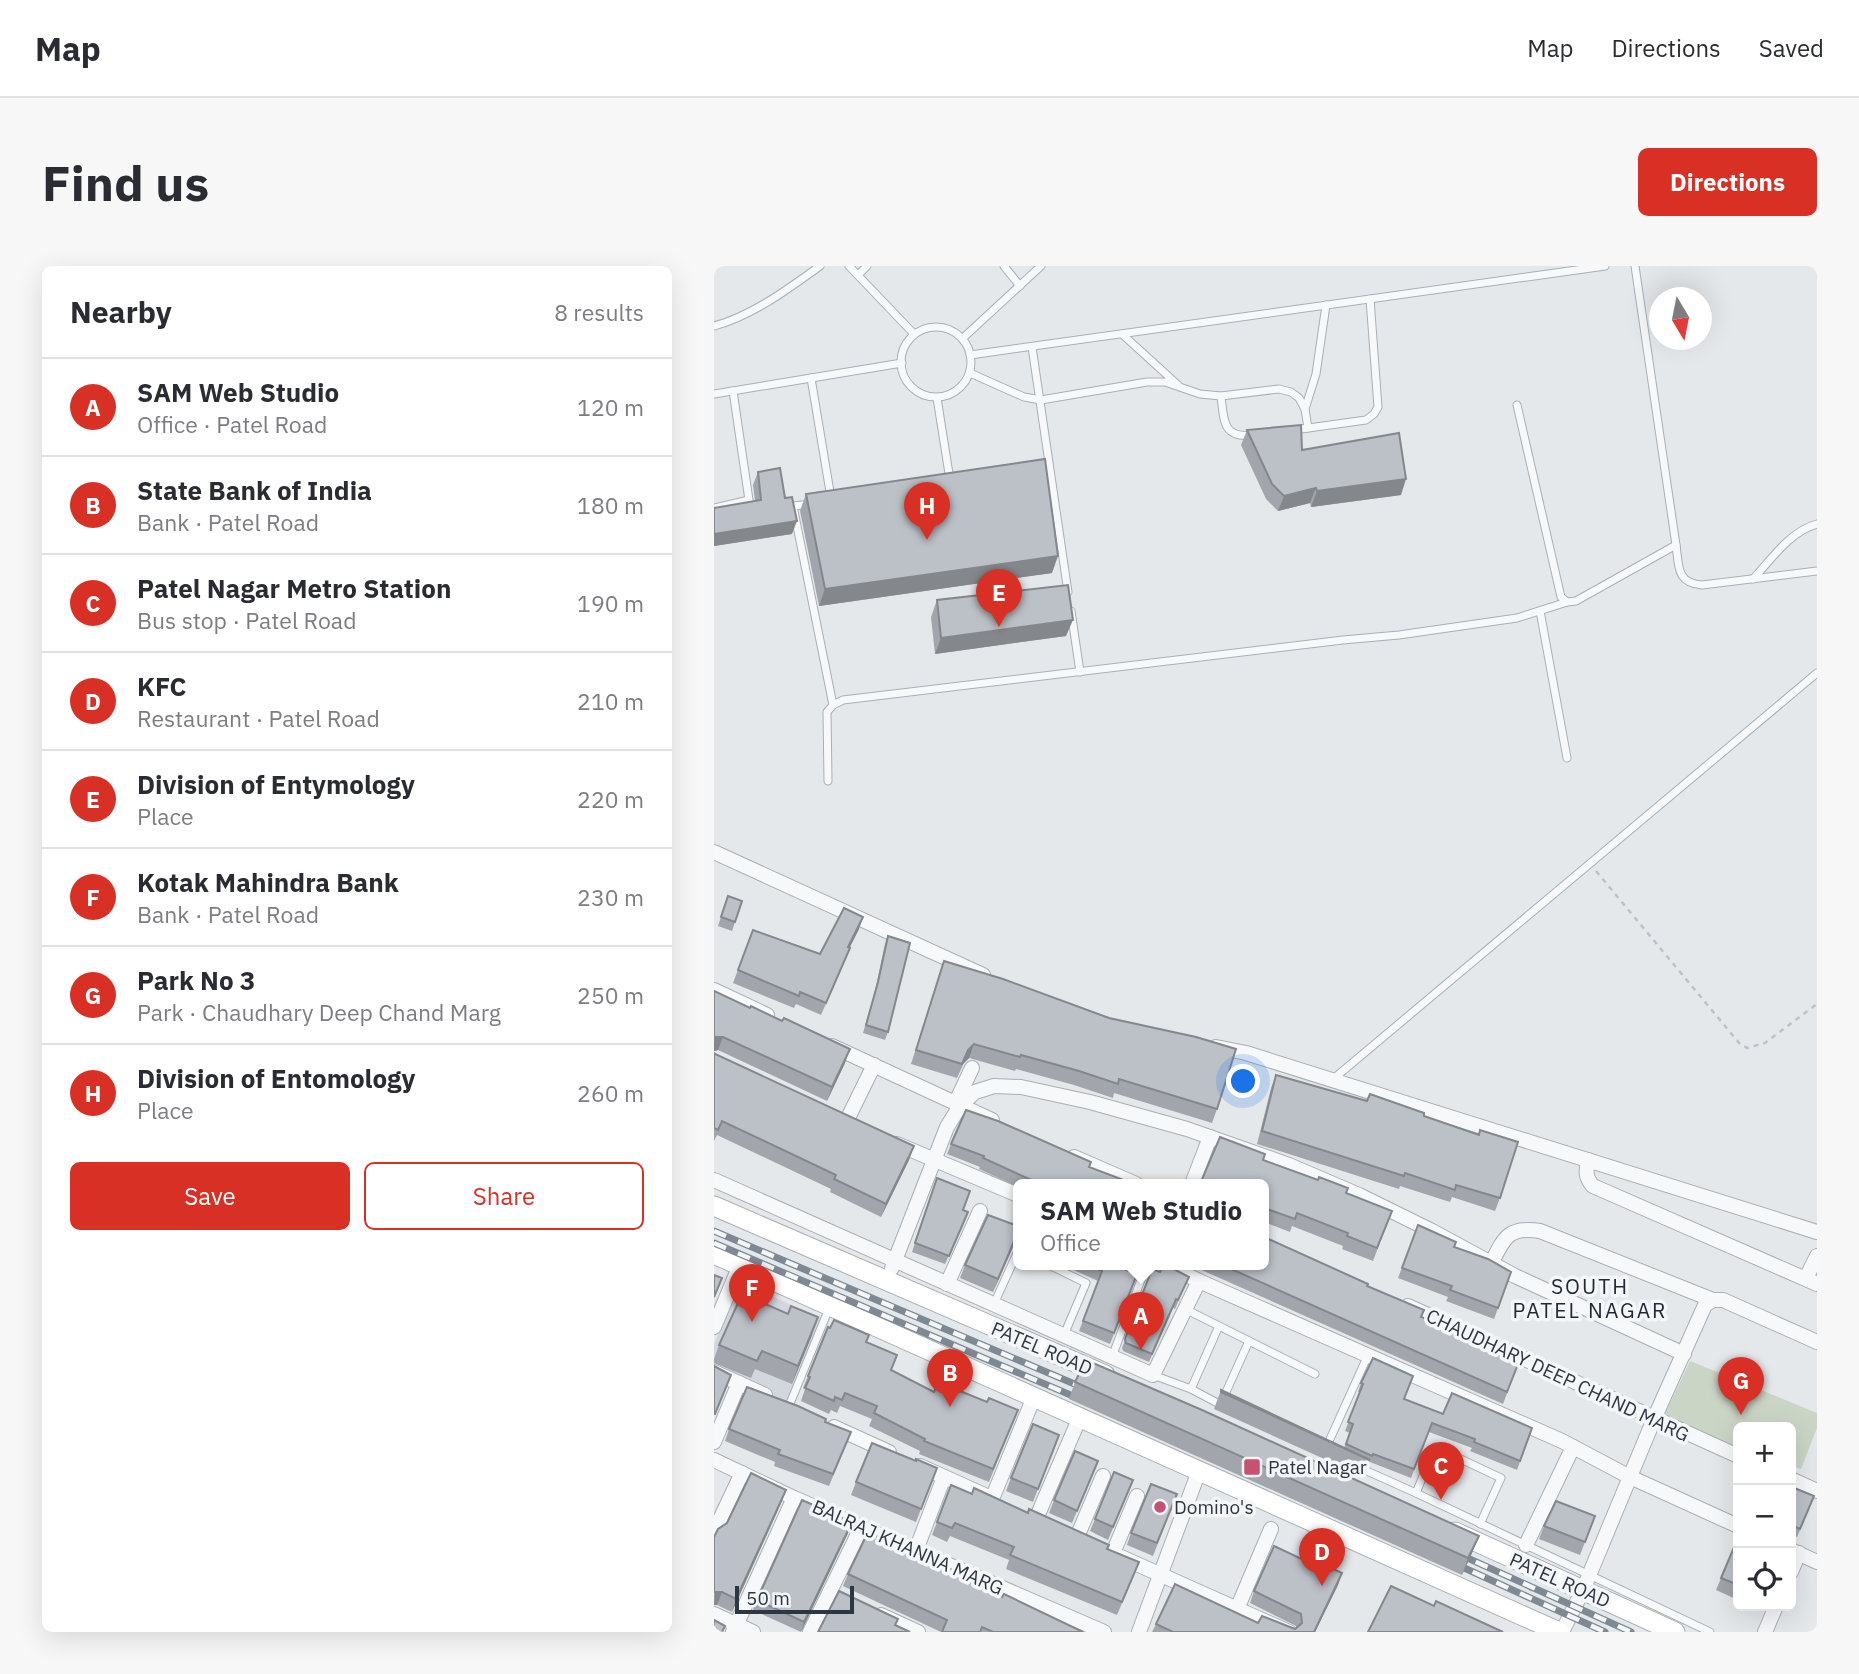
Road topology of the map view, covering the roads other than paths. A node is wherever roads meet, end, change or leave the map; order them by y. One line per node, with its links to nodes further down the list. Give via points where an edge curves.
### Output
1 (820, 266): 12 (lane, via 731,322)
2 (849, 266): 8 (lane)
3 (867, 266): 8 (lane)
4 (1004, 266): 9 (lane)
5 (1041, 266): 9 (lane)
6 (1605, 266): 10 (lane)
7 (1635, 266): 41 (lane)
8 (858, 275): 13 (lane)
9 (1020, 286): 15 (lane)
10 (1370, 299): 11 (lane); 29 (lane, via 1378,407 1366,419)
11 (1326, 305): 14 (lane); 28 (lane, via 1316,374)
12 (714, 326)
13 (914, 334): 15 (lane, via 930,327 948,328); 18 (lane, via 902,352)
14 (1122, 334): 16 (lane); 21 (lane)
15 (963, 338): 17 (lane)
16 (1032, 346): 17 (lane); 26 (lane)
17 (970, 355): 19 (lane)
18 (902, 363): 20 (lane); 25 (lane, via 902,374 916,391)
19 (970, 373): 25 (lane, via 957,391); 26 (lane)
20 (811, 378): 22 (lane); 38 (lane)
21 (1181, 388): 24 (lane); 26 (lane, via 1147,382)
22 (733, 391): 23 (lane); 39 (lane, via 749,499)
23 (714, 394)
24 (1221, 396): 28 (lane, via 1279,389 1299,398); 31 (lane, via 1228,430 1237,436)
25 (937, 398): 35 (lane)
26 (1041, 400): 32 (lane)
27 (1517, 405): 44 (lane, via 1561,597)
28 (1305, 409): 29 (lane)
29 (1308, 428): 30 (lane)
30 (1284, 431)
31 (1259, 434)
32 (1050, 468): 33 (lane); 46 (lane)
33 (1038, 470)
34 (963, 481): 35 (lane)
35 (951, 483): 36 (lane)
36 (937, 485)
37 (845, 499): 38 (lane)
38 (832, 501): 48 (lane, via 793,506)
39 (714, 508)
40 (1817, 524): 43 (lane, via 1790,539)
41 (1675, 545): 43 (lane, via 1680,573 1692,584); 44 (lane)
42 (1817, 571): 43 (lane)
43 (1753, 579)
44 (1567, 602): 45 (lane)
45 (1540, 611): 46 (lane, via 1399,635); 49 (lane)
46 (1080, 672): 48 (lane, via 843,700)
47 (1817, 673): 59 (lane)
48 (833, 705): 50 (lane, via 826,724)
49 (1567, 758)
50 (828, 781)
51 (714, 852): 52 (street)
52 (992, 979)
53 (714, 990): 54 (street)
54 (775, 1019)
55 (824, 1042): 57 (street)
56 (1200, 1044): 59 (street)
57 (874, 1065): 60 (street); 61 (street)
58 (972, 1068): 60 (street)
59 (1332, 1080): 66 (street)
60 (957, 1105): 62 (street); 63 (street, via 994,1086 1021,1087 1090,1101); 67 (street)
61 (847, 1121)
62 (1010, 1128)
63 (1210, 1137): 69 (street); 79 (street, via 1359,1195)
64 (884, 1138): 67 (street)
65 (1060, 1150): 68 (street)
66 (1588, 1160): 74 (street); 85 (street, via 1585,1173 1593,1186)
67 (934, 1161): 71 (street); 77 (street)
68 (1125, 1179)
69 (1194, 1179)
70 (714, 1180): 77 (street)
71 (1013, 1193)
72 (714, 1206): 84 (main road, PATEL ROAD)
73 (980, 1211): 87 (street)
74 (1817, 1232)
75 (714, 1254): 80 (main road)
76 (1817, 1256): 85 (street)
77 (895, 1261): 84 (street); 87 (street)
78 (1013, 1262): 90 (lane)
79 (1491, 1264): 88 (street, via 1511,1233 1540,1231); 98 (street)
80 (740, 1265): 91 (main road); 94 (street)
81 (1059, 1270): 95 (lane, via 1086,1283)
82 (1145, 1270): 100 (lane)
83 (1176, 1270): 86 (street)
84 (886, 1281): 104 (main road, PATEL ROAD)
85 (1812, 1281)
86 (1199, 1282): 92 (street); 99 (street)
87 (947, 1284): 90 (street)
88 (1713, 1300): 97 (street, via 1723,1300); 98 (street, via 1705,1305)
89 (1396, 1301): 112 (street, CHAUDHARY DEEP CHAND MARG)
90 (994, 1304): 95 (street)
91 (831, 1306): 107 (main road); 109 (lane)
92 (1184, 1309): 93 (lane); 103 (street)
93 (1219, 1326): 96 (lane); 106 (lane)
94 (714, 1327)
95 (1063, 1335): 100 (street)
96 (1249, 1341): 102 (lane); 108 (lane)
97 (1817, 1342)
98 (1684, 1354): 112 (street)
99 (1367, 1355): 116 (street); 117 (lane)
100 (1112, 1357): 103 (street)
101 (714, 1372): 105 (street)
102 (1315, 1374)
103 (1153, 1375): 106 (lane)
104 (1121, 1382)
105 (739, 1383): 109 (street); 114 (street)
106 (1191, 1389): 108 (lane)
107 (1034, 1397): 111 (main road); 125 (street, via 998,1501)
108 (1221, 1404): 110 (lane)
109 (794, 1408)
110 (1232, 1410)
111 (1080, 1418): 122 (main road); 138 (street, via 1042,1521)
112 (1654, 1419): 118 (street, CHAUDHARY DEEP CHAND MARG); 126 (street)
113 (822, 1421): 125 (street)
114 (714, 1442)
115 (1313, 1446): 117 (lane)
116 (1573, 1447): 126 (street); 139 (street)
117 (1325, 1451): 119 (lane)
118 (1733, 1454)
119 (1336, 1456)
120 (714, 1460): 123 (street, BALRAJ KHANNA MARG)
121 (1347, 1462): 129 (lane)
122 (1199, 1471): 143 (street); 157 (main road)
123 (742, 1473): 131 (street, BALRAJ KHANNA MARG); 137 (street)
124 (1103, 1476): 138 (street)
125 (944, 1477): 140 (street)
126 (1630, 1477): 133 (street); 144 (street)
127 (1796, 1481): 128 (street)
128 (1817, 1491)
129 (1416, 1493): 132 (lane); 132 (lane, via 1435,1447 1501,1478)
130 (1137, 1496): 138 (street)
131 (794, 1498): 135 (street, BALRAJ KHANNA MARG); 150 (street)
132 (1480, 1524): 139 (lane)
133 (1733, 1524)
134 (1439, 1525): 144 (main road, PATEL ROAD, via 1539,1570)
135 (862, 1526): 140 (street, BALRAJ KHANNA MARG); 152 (street, via 836,1594)
136 (1270, 1529): 146 (street)
137 (714, 1532)
138 (1095, 1545): 143 (street)
139 (1526, 1545): 144 (lane)
140 (916, 1550): 149 (street, BALRAJ KHANNA MARG)
141 (1796, 1552): 142 (street)
142 (1817, 1562)
143 (1161, 1574): 146 (street); 155 (street)
144 (1586, 1583): 157 (street); 158 (main road, PATEL ROAD); 159 (lane)
145 (868, 1609): 153 (street)
146 (1237, 1609): 156 (street)
147 (1774, 1611): 160 (street)
148 (714, 1614): 150 (street)
149 (1071, 1626): 154 (street, BALRAJ KHANNA MARG)
150 (734, 1628): 151 (street)
151 (753, 1632)
152 (810, 1632)
153 (918, 1632)
154 (1104, 1632)
155 (1139, 1632)
156 (1289, 1632)
157 (1560, 1632)
158 (1675, 1632)
159 (1710, 1632)
160 (1765, 1632)

